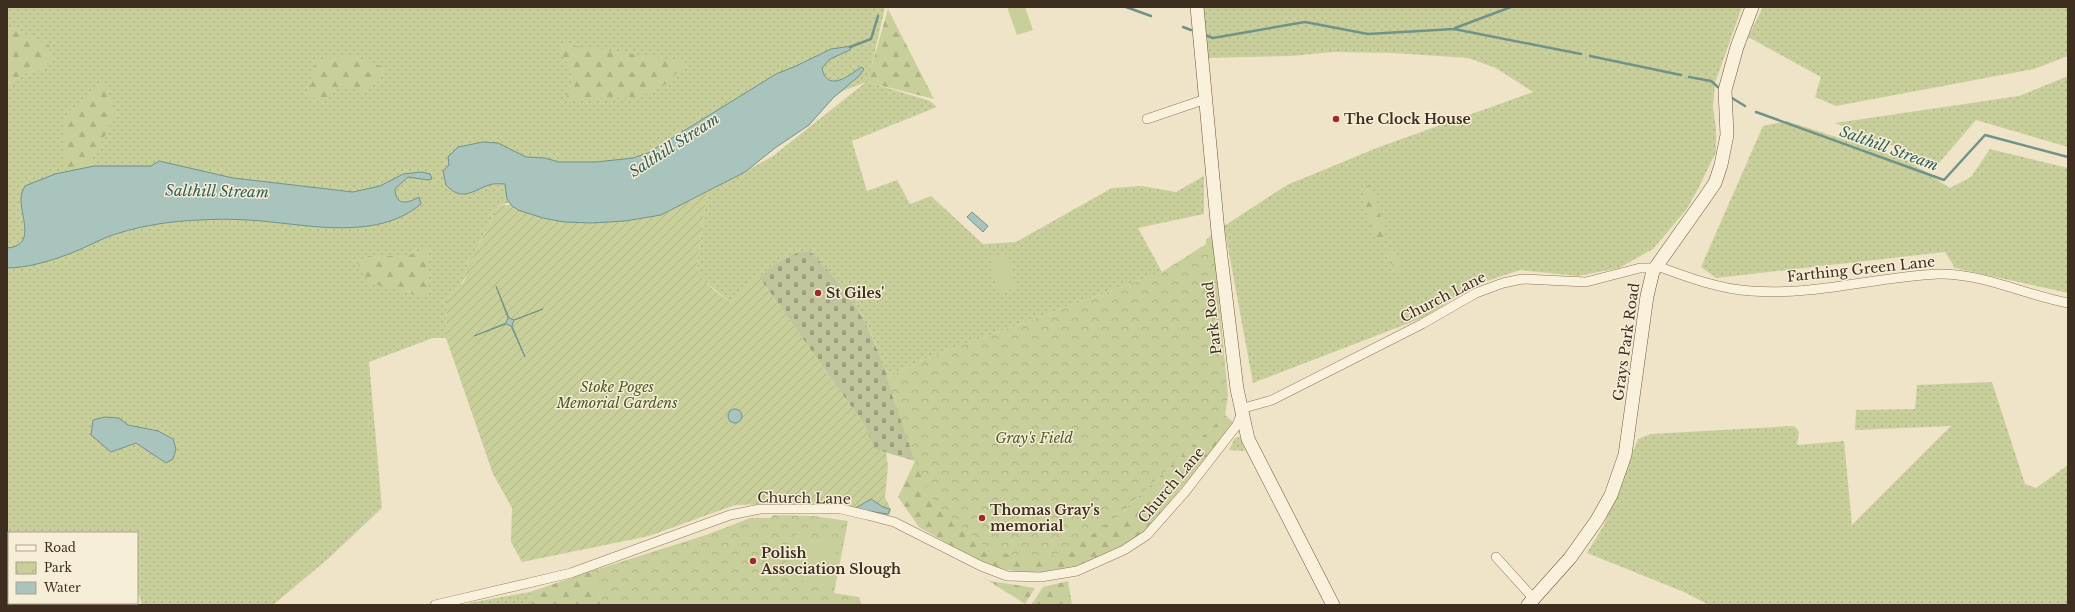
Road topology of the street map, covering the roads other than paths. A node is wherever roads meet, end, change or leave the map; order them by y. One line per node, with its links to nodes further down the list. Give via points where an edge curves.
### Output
1 (1197, 7): 3 (main road, Park Road)
2 (1752, 7): 5 (main road, Grays Park Road, via 1739,40 1725,90 1727,135 1715,182)
3 (1206, 99): 4 (street); 7 (main road, Park Road, via 1218,232)
4 (1147, 120)
5 (1655, 268): 6 (street, Farthing Green Lane, via 1695,280 1750,291 1799,291 1939,274 1972,278); 7 (street, Church Lane, via 1640,268 1586,282 1522,279 1503,283 1476,293 1422,324 1272,400 1244,408); 9 (main road, Grays Park Road, via 1647,296 1625,455 1611,496 1598,520 1570,558)
6 (2068, 303)
7 (1242, 413): 10 (street, Church Lane, via 1237,425 1148,535 1124,550 1077,571 1041,578 1007,576 981,566 894,522 841,509 760,509 730,515 571,573); 12 (main road, Park Road, via 1248,439)
8 (1496, 557): 9 (street)
9 (1531, 602)
10 (453, 603): 11 (street, Church Lane)
11 (435, 605)
12 (1333, 605)

